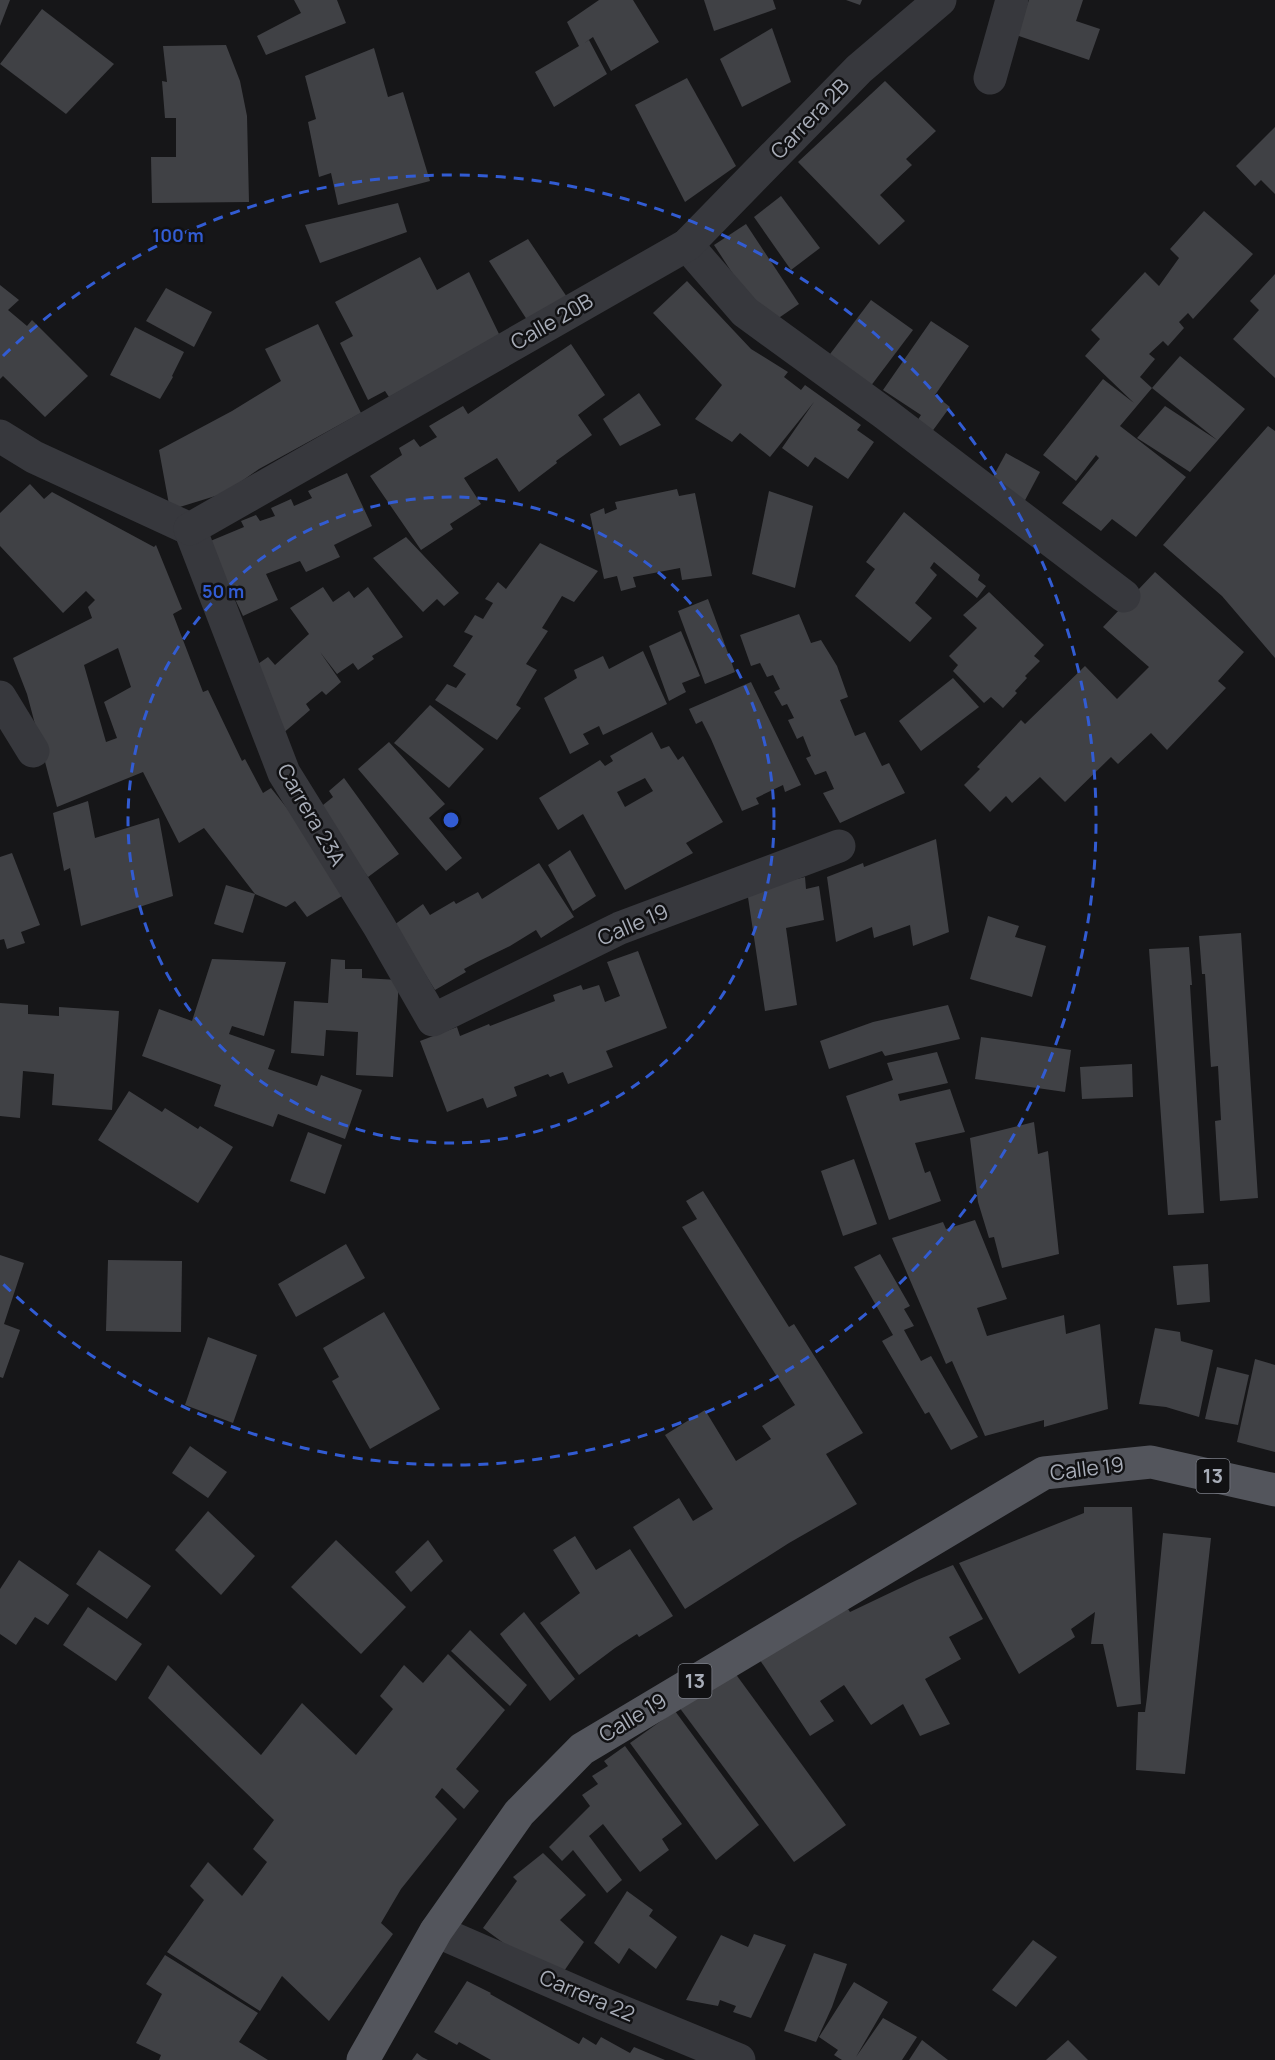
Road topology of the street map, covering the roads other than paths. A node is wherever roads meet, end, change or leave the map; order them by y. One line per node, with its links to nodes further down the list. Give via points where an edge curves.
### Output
1 (940, 0): 4 (street, Carrera 2B, via 859,69)
2 (1012, 0): 3 (street)
3 (990, 78)
4 (687, 245): 6 (street, Calle 20B); 7 (street, via 745,312)
5 (0, 436): 6 (street, via 34,457)
6 (190, 529): 11 (street, Carrera 23A, via 284,773)
7 (1124, 596)
8 (0, 697): 9 (street)
9 (33, 751)
10 (839, 846): 11 (street, Calle 19, via 620,927)
11 (434, 1020)
12 (1275, 1490): 13 (main road, Calle 19 / 13, via 1151,1462 1044,1473 582,1749 519,1813)
13 (436, 1930): 14 (main road, Calle 19 / 13); 15 (street, Carrera 22)
14 (363, 2060)
15 (739, 2060)

